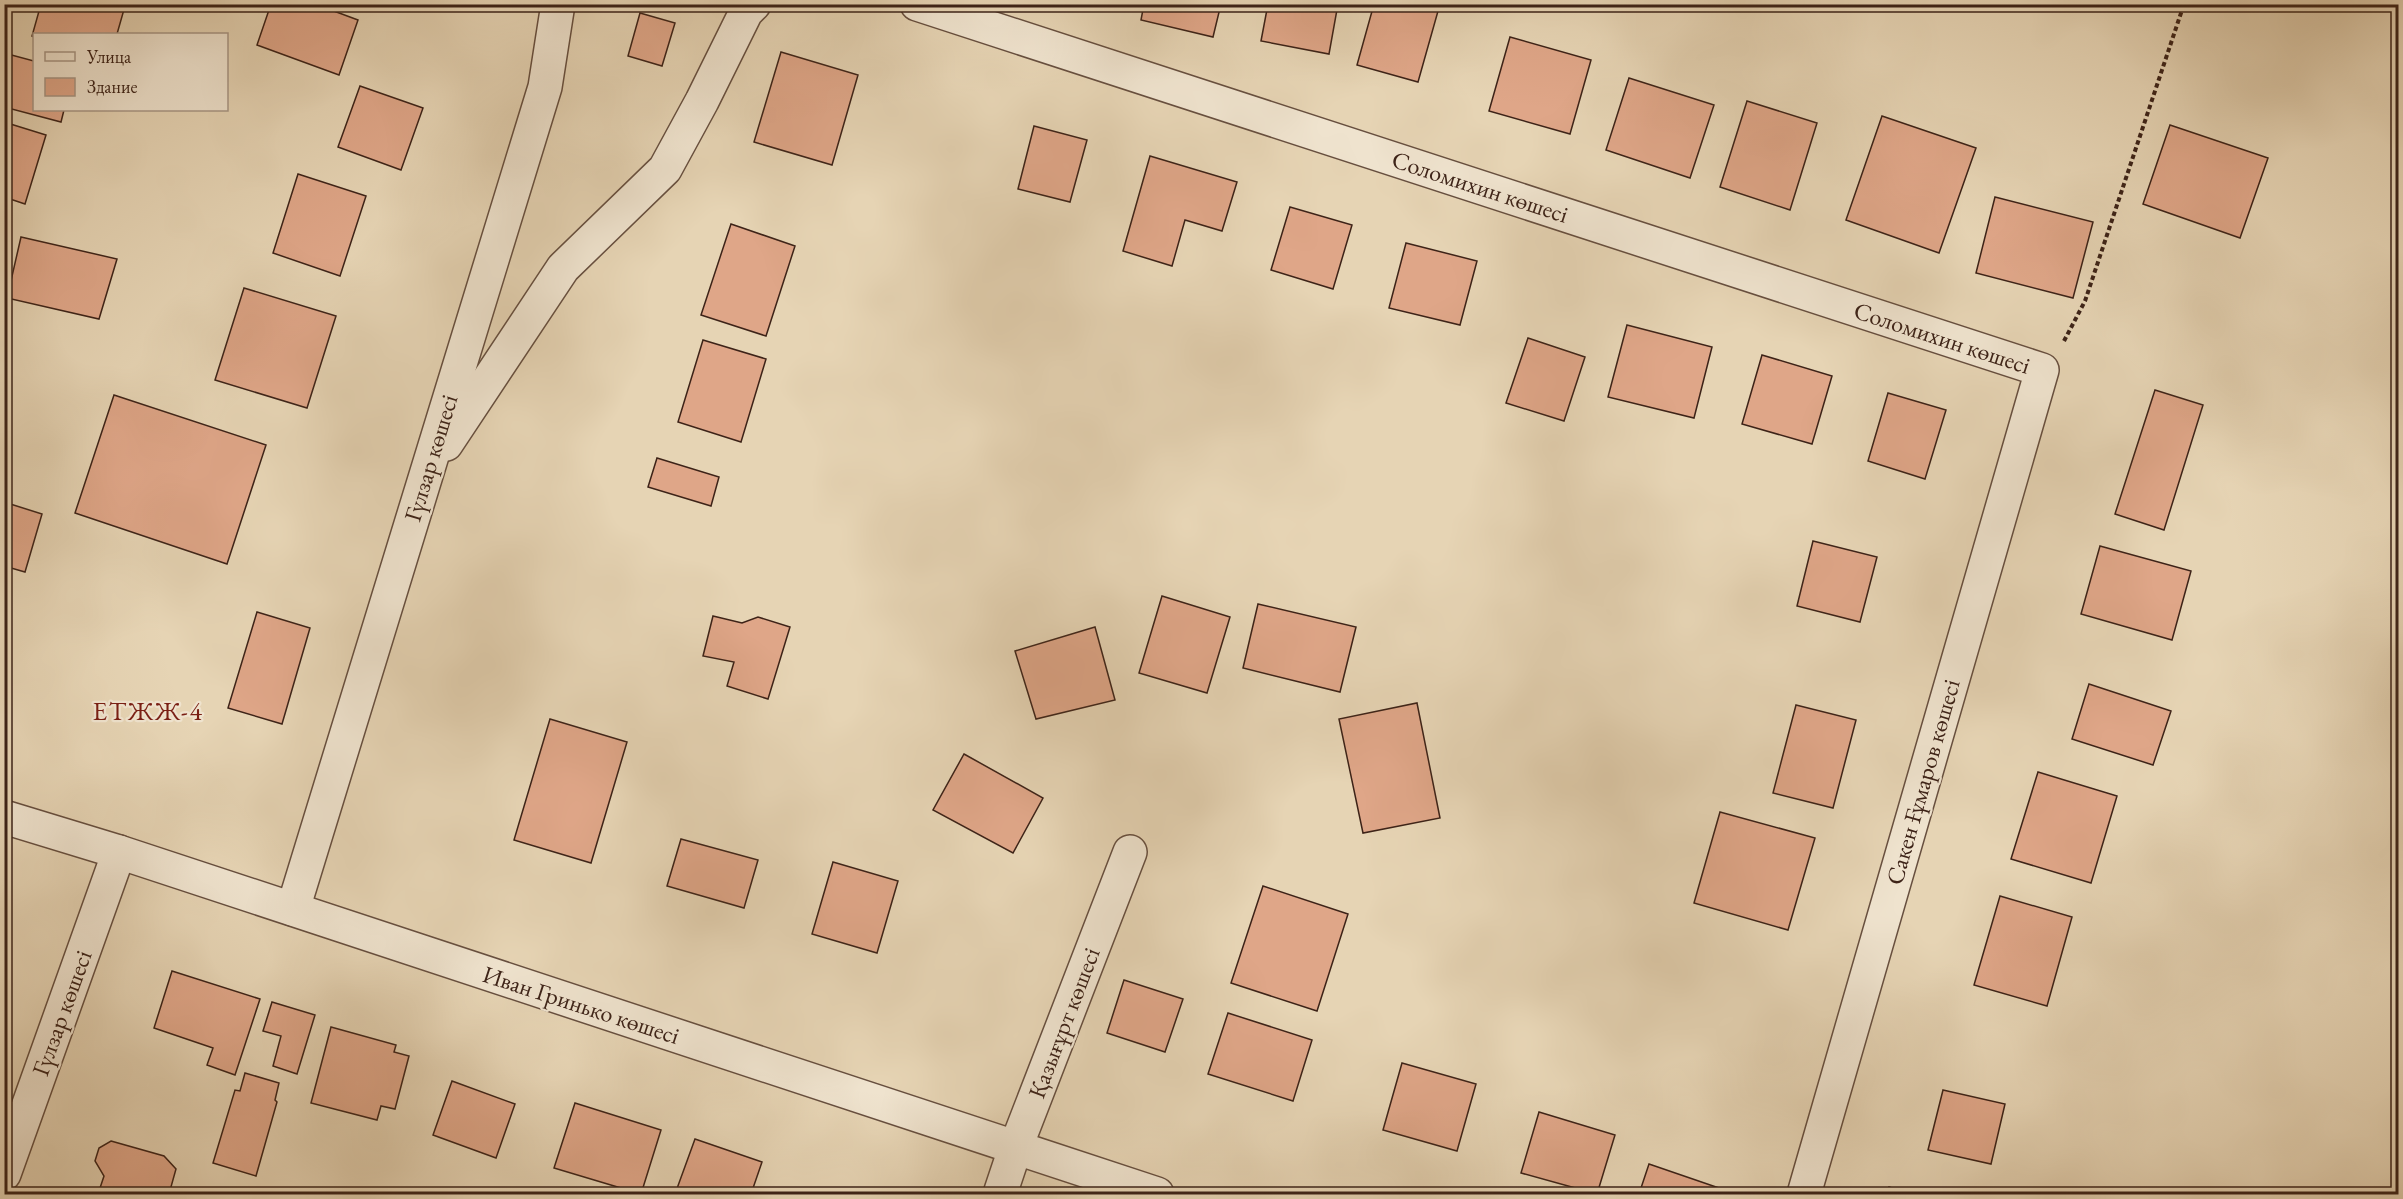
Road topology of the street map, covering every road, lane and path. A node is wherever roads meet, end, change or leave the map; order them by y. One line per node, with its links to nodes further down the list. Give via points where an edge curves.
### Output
1 (558, 4): 6 (street, Гүлзар көшесі, via 544,87)
2 (754, 4): 6 (street, via 746,12 665,169 563,268)
3 (917, 4): 5 (street, Соломихин көшесі)
4 (2184, 4): 5 (path, via 2085,301 2068,335)
5 (2042, 370): 15 (street, Сакен Ғұмаров көшесі)
6 (426, 473): 10 (street, Гүлзар көшесі)
7 (4, 817): 8 (street, Иван Гринько көшесі)
8 (119, 852): 10 (street, Иван Гринько көшесі); 12 (street, Гүлзар көшесі)
9 (1130, 852): 11 (street, Қазығұрт көшесі)
10 (293, 909): 11 (street, Иван Гринько көшесі)
11 (1015, 1149): 13 (street, Қазығұрт көшесі); 14 (street, Иван Гринько көшесі)
12 (4, 1174)
13 (1000, 1194)
14 (1157, 1194)
15 (1804, 1194)

